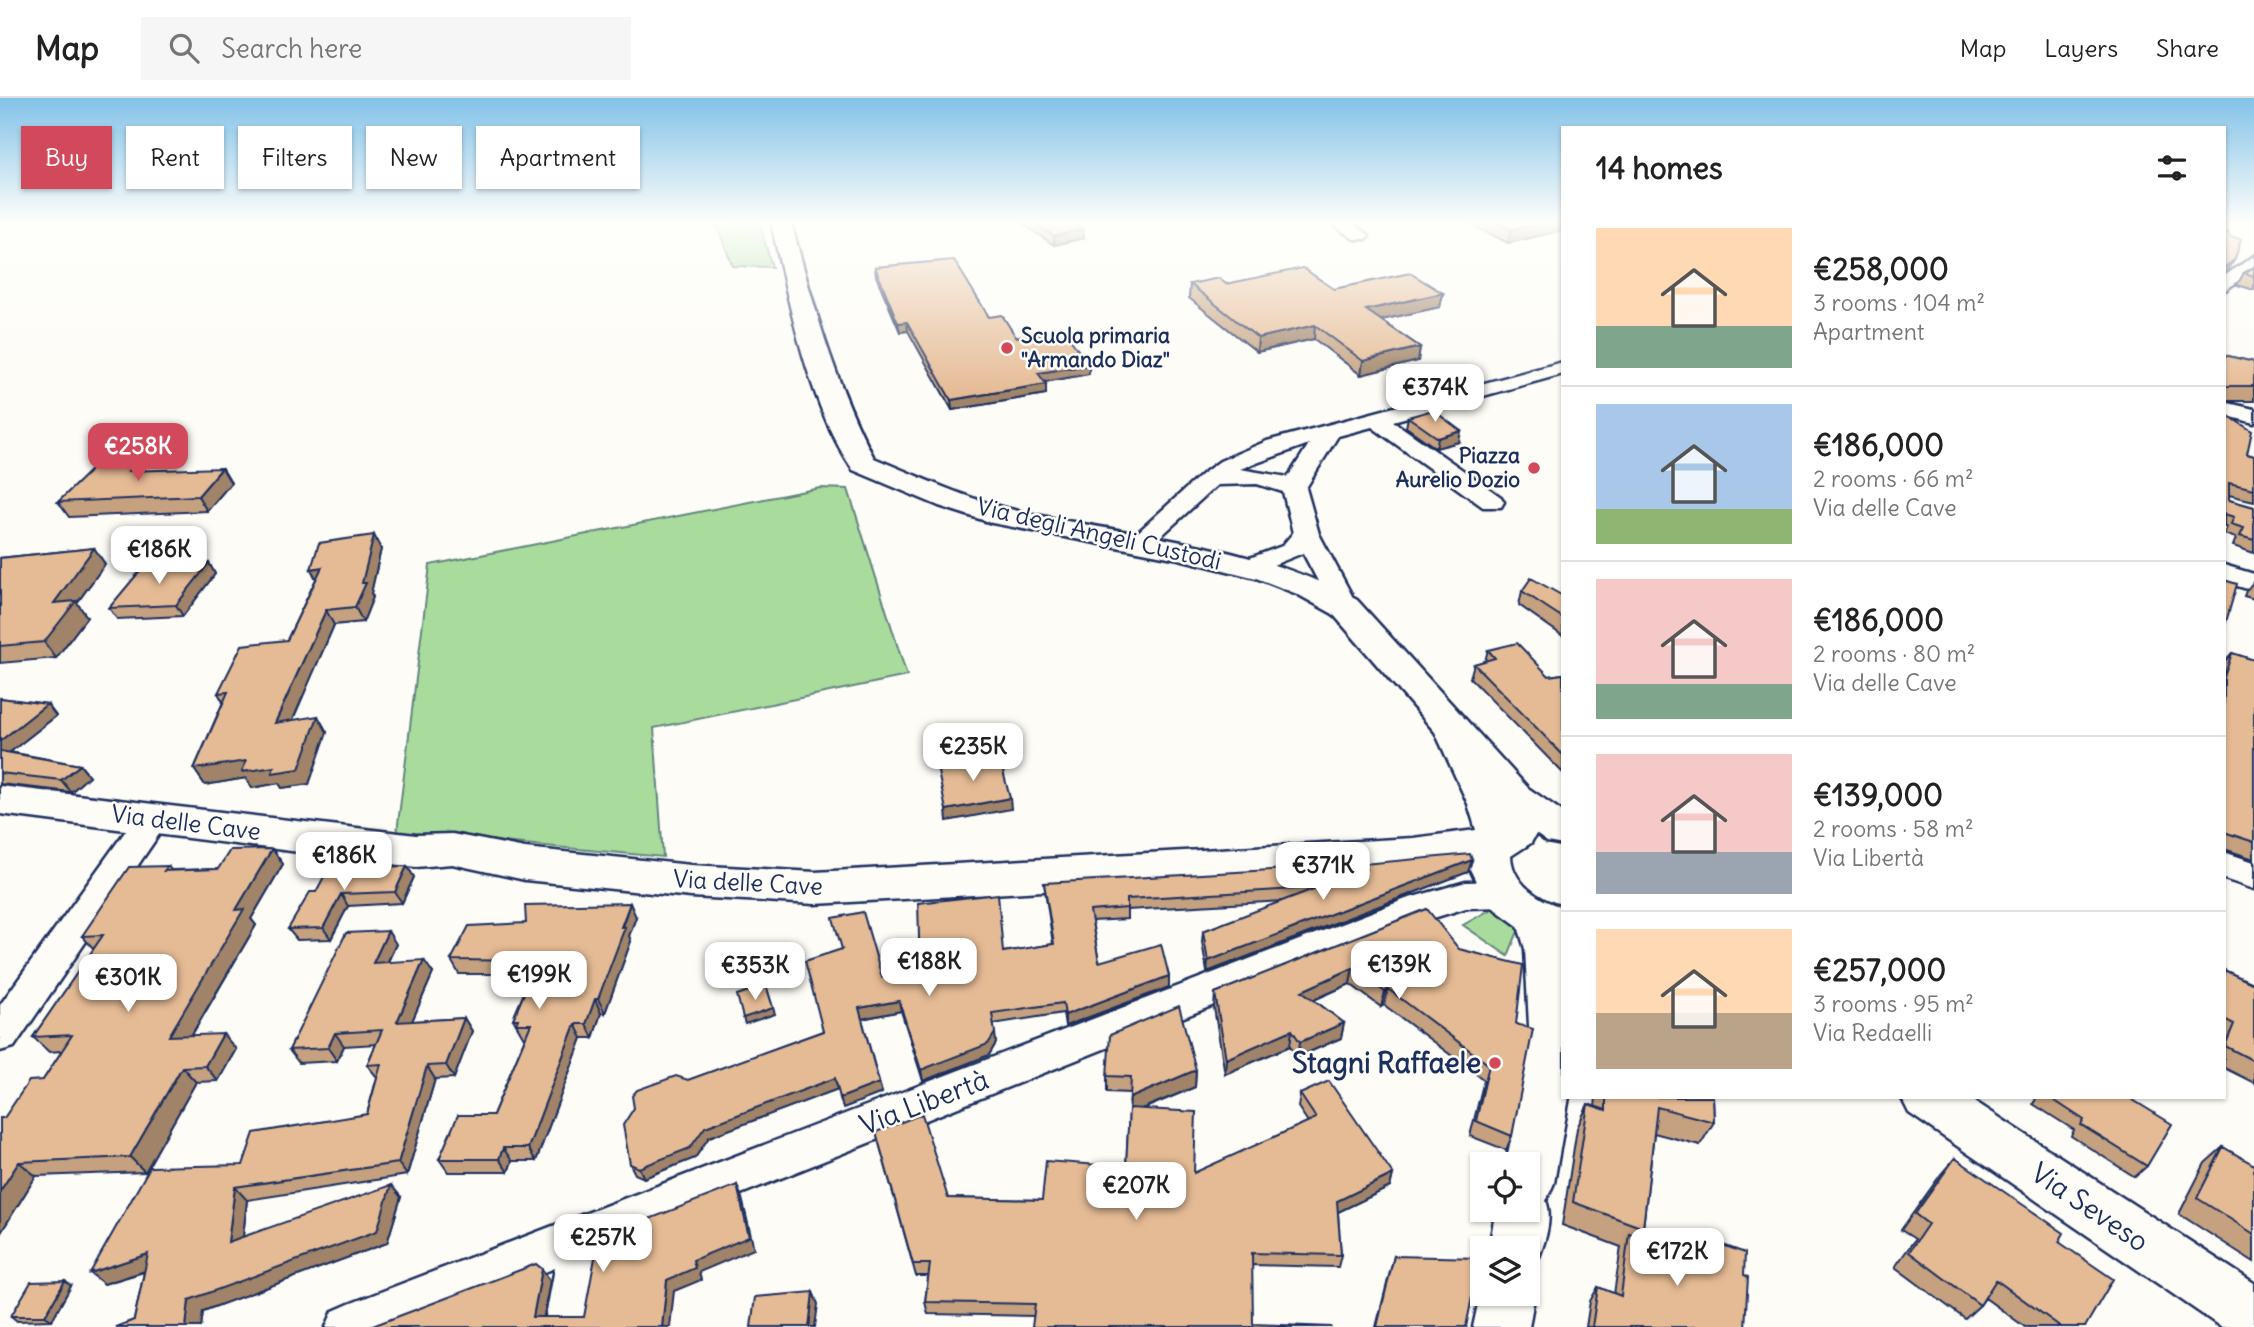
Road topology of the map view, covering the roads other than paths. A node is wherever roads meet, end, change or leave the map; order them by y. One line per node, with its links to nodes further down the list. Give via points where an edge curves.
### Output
1 (795, 279): 11 (street, Via degli Angeli Custodi, via 835,409 863,464 1002,517)
2 (1561, 369): 5 (street)
3 (2226, 409): 4 (street)
4 (2254, 416)
5 (1374, 418): 6 (street); 9 (street)
6 (1332, 429): 7 (street, via 1275,446); 8 (street)
7 (1210, 479): 8 (street, via 1252,476); 11 (street)
8 (1294, 488): 10 (street)
9 (1492, 502)
10 (1306, 534): 12 (street, via 1291,551); 15 (street)
11 (1139, 543): 12 (street, Via degli Angeli Custodi)
12 (1248, 567): 15 (street, Via degli Angeli Custodi, via 1292,579)
13 (2226, 574): 14 (street)
14 (2254, 583)
15 (1345, 607): 16 (street, Via degli Angeli Custodi)
16 (1451, 729): 19 (street, Via degli Angeli Custodi, via 1514,798); 21 (street, Via degli Angeli Custodi, via 1488,804)
17 (0, 800): 18 (street, Via delle Cave)
18 (152, 819): 21 (street, Via delle Cave, via 416,851 447,849 525,864 815,888 1413,854); 26 (street)
19 (1561, 830)
20 (1561, 831): 21 (street, Via delle Cave, via 1526,830)
21 (1500, 842): 24 (street, via 1491,868)
22 (2226, 866): 23 (street)
23 (2254, 876)
24 (1534, 912): 25 (street, via 1547,949); 29 (street, Via Libertà, via 1466,895 1418,909)
25 (1558, 1034): 28 (street)
26 (0, 1035)
27 (1929, 1099): 31 (street, Via Seveso)
28 (1534, 1152)
29 (583, 1236): 32 (street, Via Libertà); 33 (street)
30 (1505, 1306): 34 (street)
31 (2254, 1316)
32 (349, 1327)
33 (567, 1327)
34 (1501, 1327)

